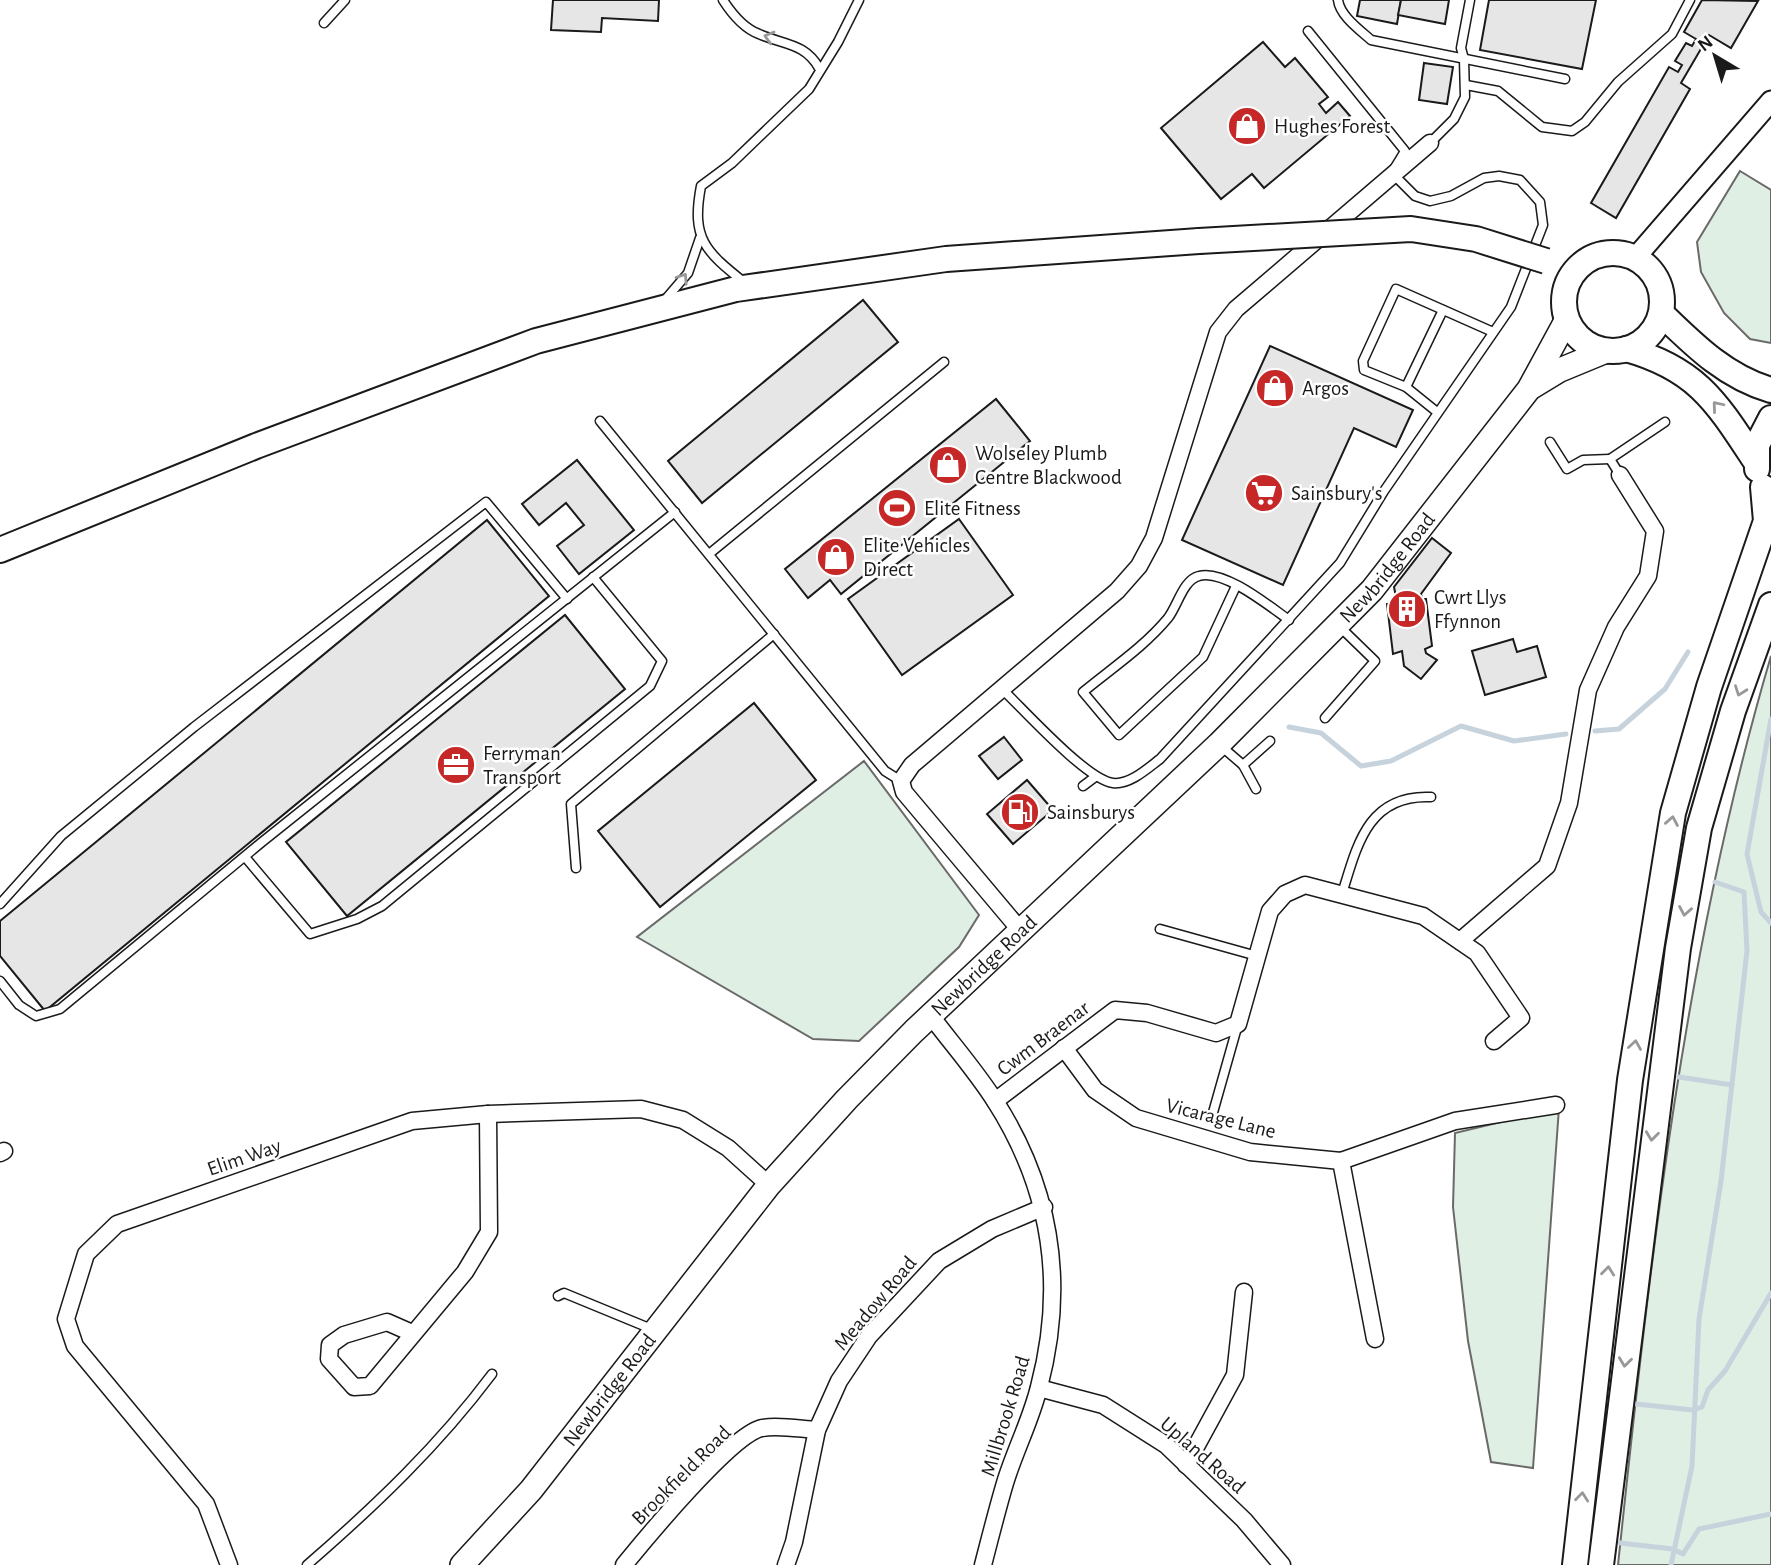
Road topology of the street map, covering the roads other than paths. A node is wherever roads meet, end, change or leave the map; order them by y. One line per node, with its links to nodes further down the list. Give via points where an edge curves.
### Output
1 (345, 0): 7 (lane)
2 (723, 0): 10 (lane, one-way to 2, via 801,47 757,34 733,16)
3 (859, 0): 10 (lane, via 838,43)
4 (1338, 0): 9 (lane, via 1371,40)
5 (1471, 0): 9 (lane, via 1461,48)
6 (1690, 0): 12 (lane, via 1672,34 1572,131 1542,127 1498,91)
7 (324, 23)
8 (1308, 31): 15 (lane, via 1405,151)
9 (1464, 59): 11 (lane); 12 (lane)
10 (819, 68): 16 (lane, via 809,89 732,163 701,186 695,214)
11 (1565, 79)
12 (1466, 85): 14 (lane, via 1454,119)
13 (1771, 101): 17 (street)
14 (1430, 143): 15 (street)
15 (1394, 176): 24 (lane, via 1415,196 1430,201 1499,176 1520,180 1540,202 1543,225 1511,307); 49 (street, via 1236,309 1218,332 1154,538 1139,566 1117,591)
16 (700, 238): 19 (lane, via 721,265); 20 (lane, one-way to 16, via 688,273)
17 (1636, 257): 18 (main road, via 1605,254); 22 (main road, via 1659,281)
18 (1577, 271): 19 (main road, bridge, via 1476,239 1411,229 946,259); 23 (main road, via 1564,295)
19 (751, 287): 20 (main road)
20 (654, 310): 40 (main road, via 536,341 256,446)
21 (1443, 310): 24 (lane); 27 (lane); 27 (lane, via 1396,289 1363,361 1364,370)
22 (1662, 314): 25 (main road, via 1648,333); 29 (main road, via 1706,356 1747,384)
23 (1566, 321): 25 (main road, via 1582,340); 28 (main road, Newbridge Road)
24 (1493, 332): 30 (lane)
25 (1616, 350): 28 (main road, Newbridge Road, via 1560,370); 36 (main road, one-way to 25, via 1726,416 1691,378 1660,360)
26 (944, 362): 41 (lane)
27 (1406, 387): 30 (lane)
28 (1529, 388): 47 (main road, Newbridge Road, via 1420,531)
29 (1771, 390)
30 (1437, 412): 46 (lane, via 1340,563)
31 (1771, 418): 36 (main road, via 1758,445)
32 (600, 421): 39 (lane)
33 (1665, 422): 35 (lane)
34 (1550, 442): 35 (lane, via 1567,469 1583,460)
35 (1610, 459): 37 (lane)
36 (1756, 462): 38 (main road)
37 (1620, 475): 65 (street, via 1655,531 1648,576 1616,627 1588,690 1569,803 1547,866)
38 (1767, 492): 95 (main road, one-way to 38, via 1630,1080 1673,813 1709,687 1766,521)
39 (675, 512): 41 (lane); 42 (lane)
40 (0, 550)
41 (709, 554): 48 (lane)
42 (593, 578): 44 (lane); 59 (lane, via 662,660 650,686 382,906 310,934)
43 (1236, 586): 43 (lane, via 1218,577 1191,579 1170,615 1147,641 1083,692 1119,735 1203,657); 46 (lane)
44 (567, 599): 59 (lane); 62 (lane, via 486,502 194,727 61,836)
45 (1771, 605): 96 (main road, one-way to 96, via 1733,710 1699,828 1658,1091)
46 (1289, 620): 54 (lane, via 1160,759 1139,775 1115,784)
47 (1339, 626): 50 (lane, via 1375,661); 52 (main road, Newbridge Road)
48 (774, 634): 55 (lane, via 885,771); 60 (lane, via 571,804)
49 (1003, 690): 54 (lane); 55 (street, via 912,765)
50 (1325, 718)
51 (1270, 741): 53 (lane)
52 (1219, 744): 53 (lane); 64 (main road, Newbridge Road)
53 (1243, 765): 57 (lane)
54 (1095, 777): 56 (lane)
55 (901, 781): 64 (street, via 904,792)
56 (1083, 786)
57 (1256, 789)
58 (1431, 797): 61 (lane, via 1411,796 1372,820 1359,837)
59 (244, 857): 67 (lane, via 60,1009 36,1016 19,1005)
60 (576, 868)
61 (1342, 894): 65 (street, via 1423,916); 66 (street, via 1305,885 1285,894 1270,911)
62 (0, 904)
63 (1160, 929): 66 (lane)
64 (1021, 931): 68 (main road, Newbridge Road)
65 (1460, 941): 70 (street, via 1477,953 1521,1018)
66 (1257, 957): 69 (street)
67 (0, 981)
68 (931, 1016): 72 (street, Millbrook Road); 77 (main road, Newbridge Road)
69 (1238, 1024): 71 (street, Cwm Braenar, via 1216,1033 1147,1013 1115,1010); 75 (lane)
70 (1494, 1041)
71 (1064, 1048): 72 (street, Cwm Braenar); 76 (street, Vicarage Lane, via 1095,1090 1136,1118 1250,1152)
72 (995, 1101): 78 (street, Millbrook Road, via 1033,1174)
73 (1556, 1105): 76 (street, Vicarage Lane, via 1455,1121)
74 (488, 1114): 77 (street, Elim Way, via 641,1109 683,1121 728,1148); 82 (street, via 489,1232 465,1272); 88 (street, Elim Way, via 412,1121 361,1138 117,1224 86,1254 66,1319 75,1346 206,1504)
75 (1212, 1116)
76 (1341, 1161): 83 (street)
77 (769, 1185): 81 (main road, Newbridge Road)
78 (1044, 1207): 85 (street, Millbrook Road, via 1053,1261 1051,1328); 86 (street, Meadow Road, via 992,1229 939,1261 869,1336 839,1381)
79 (1244, 1292): 87 (street, via 1235,1375)
80 (558, 1296): 81 (lane, via 564,1293)
81 (653, 1330): 90 (main road, Newbridge Road, via 531,1490)
82 (412, 1333): 82 (street, via 387,1322 344,1335 330,1345 329,1359 354,1387 370,1386)
83 (1375, 1339)
84 (492, 1374): 89 (lane, via 430,1451)
85 (1039, 1388): 87 (street, Upland Road, via 1103,1405 1166,1446); 93 (street, Millbrook Road, via 1005,1483)
86 (817, 1430): 91 (street, Brookfield Road, via 761,1428 731,1449 666,1514); 92 (street, Meadow Road)
87 (1186, 1465): 94 (street, Upland Road, via 1244,1520)
88 (229, 1565)
89 (307, 1565)
90 (461, 1565)
91 (624, 1565)
92 (786, 1565)
93 (983, 1565)
94 (1282, 1565)
95 (1575, 1565)
96 (1601, 1565)

